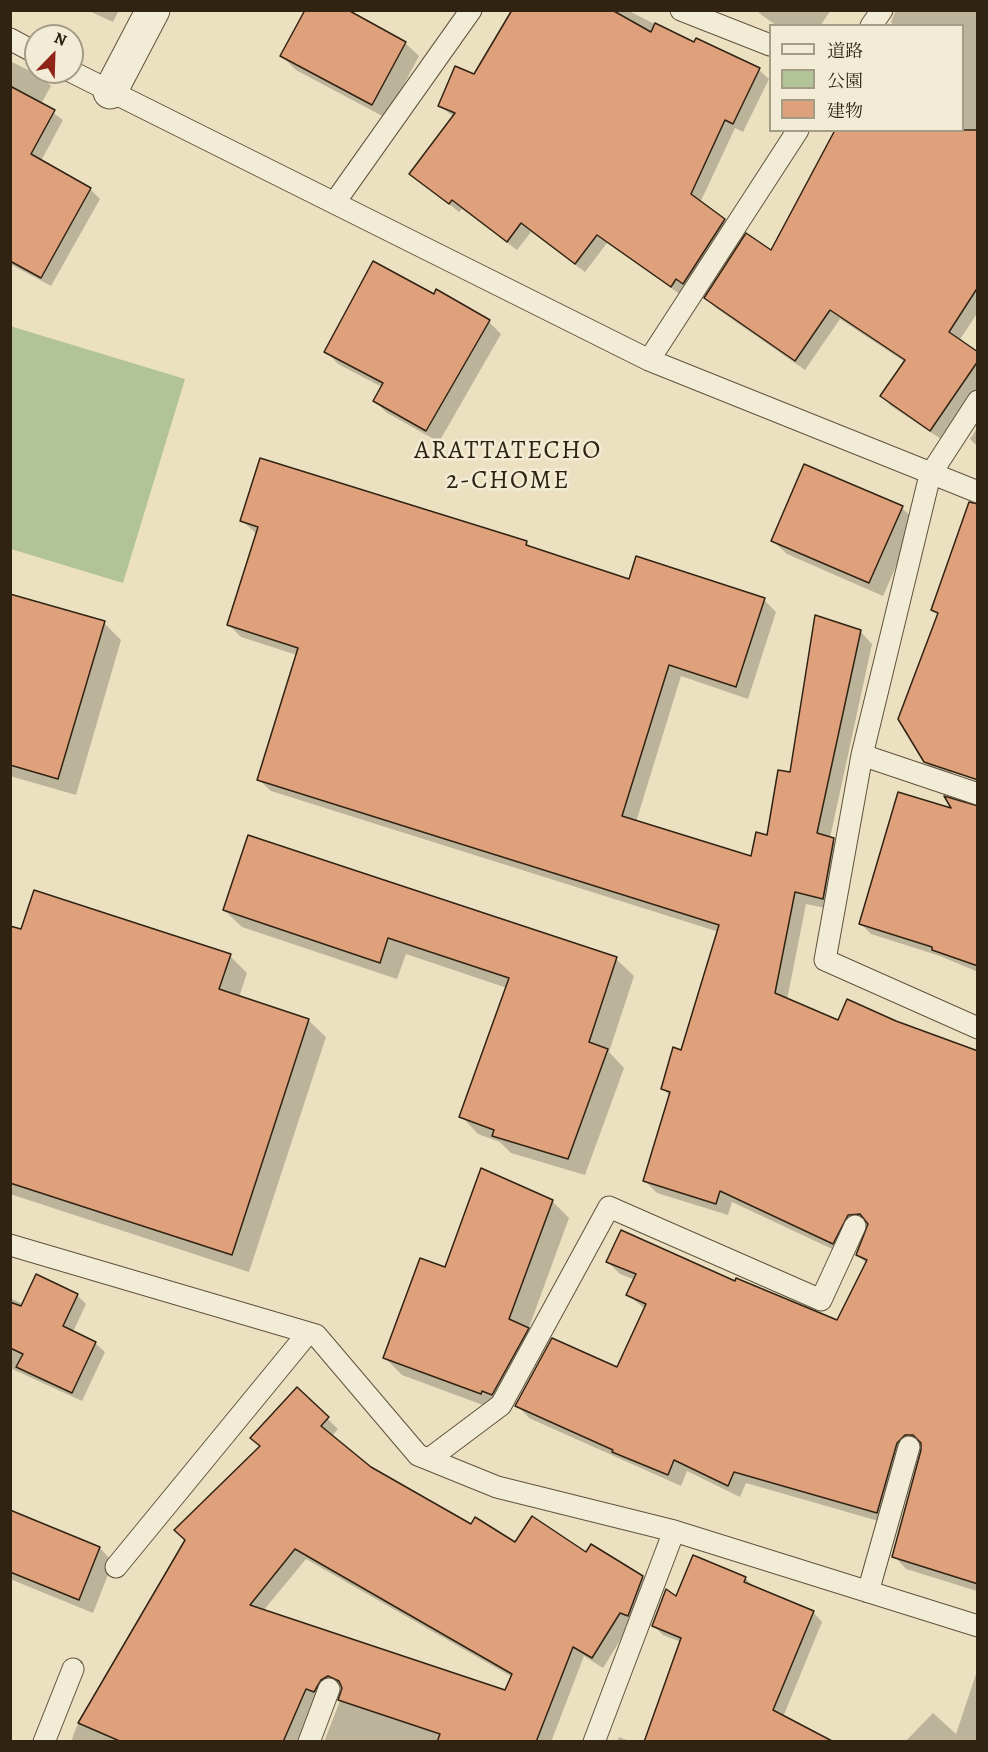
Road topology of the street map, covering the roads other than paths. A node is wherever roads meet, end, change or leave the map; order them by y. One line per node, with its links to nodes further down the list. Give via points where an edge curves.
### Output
1 (153, 10): 10 (street)
2 (471, 10): 12 (lane)
3 (681, 10): 7 (lane)
4 (882, 10): 5 (lane)
5 (872, 24)
6 (10, 39): 8 (lane)
7 (769, 44)
8 (24, 46)
9 (84, 78): 10 (lane)
10 (110, 92): 12 (lane)
11 (797, 132): 13 (lane)
12 (335, 202): 13 (lane)
13 (649, 360): 15 (lane)
14 (978, 401): 15 (lane)
15 (930, 475): 16 (lane); 17 (lane)
16 (978, 492)
17 (862, 755): 18 (lane); 19 (lane, via 825,960)
18 (978, 794)
19 (978, 1028)
20 (855, 1226): 24 (lane, via 821,1300 609,1207 501,1405)
21 (10, 1245): 22 (lane)
22 (308, 1333): 24 (lane, via 316,1335 418,1455); 26 (lane)
23 (909, 1447): 27 (lane)
24 (429, 1459): 25 (lane, via 497,1486)
25 (674, 1531): 27 (lane); 33 (lane)
26 (116, 1567)
27 (868, 1592): 28 (lane)
28 (978, 1626)
29 (73, 1669): 31 (lane)
30 (329, 1689): 32 (lane)
31 (44, 1742)
32 (309, 1742)
33 (594, 1742)

